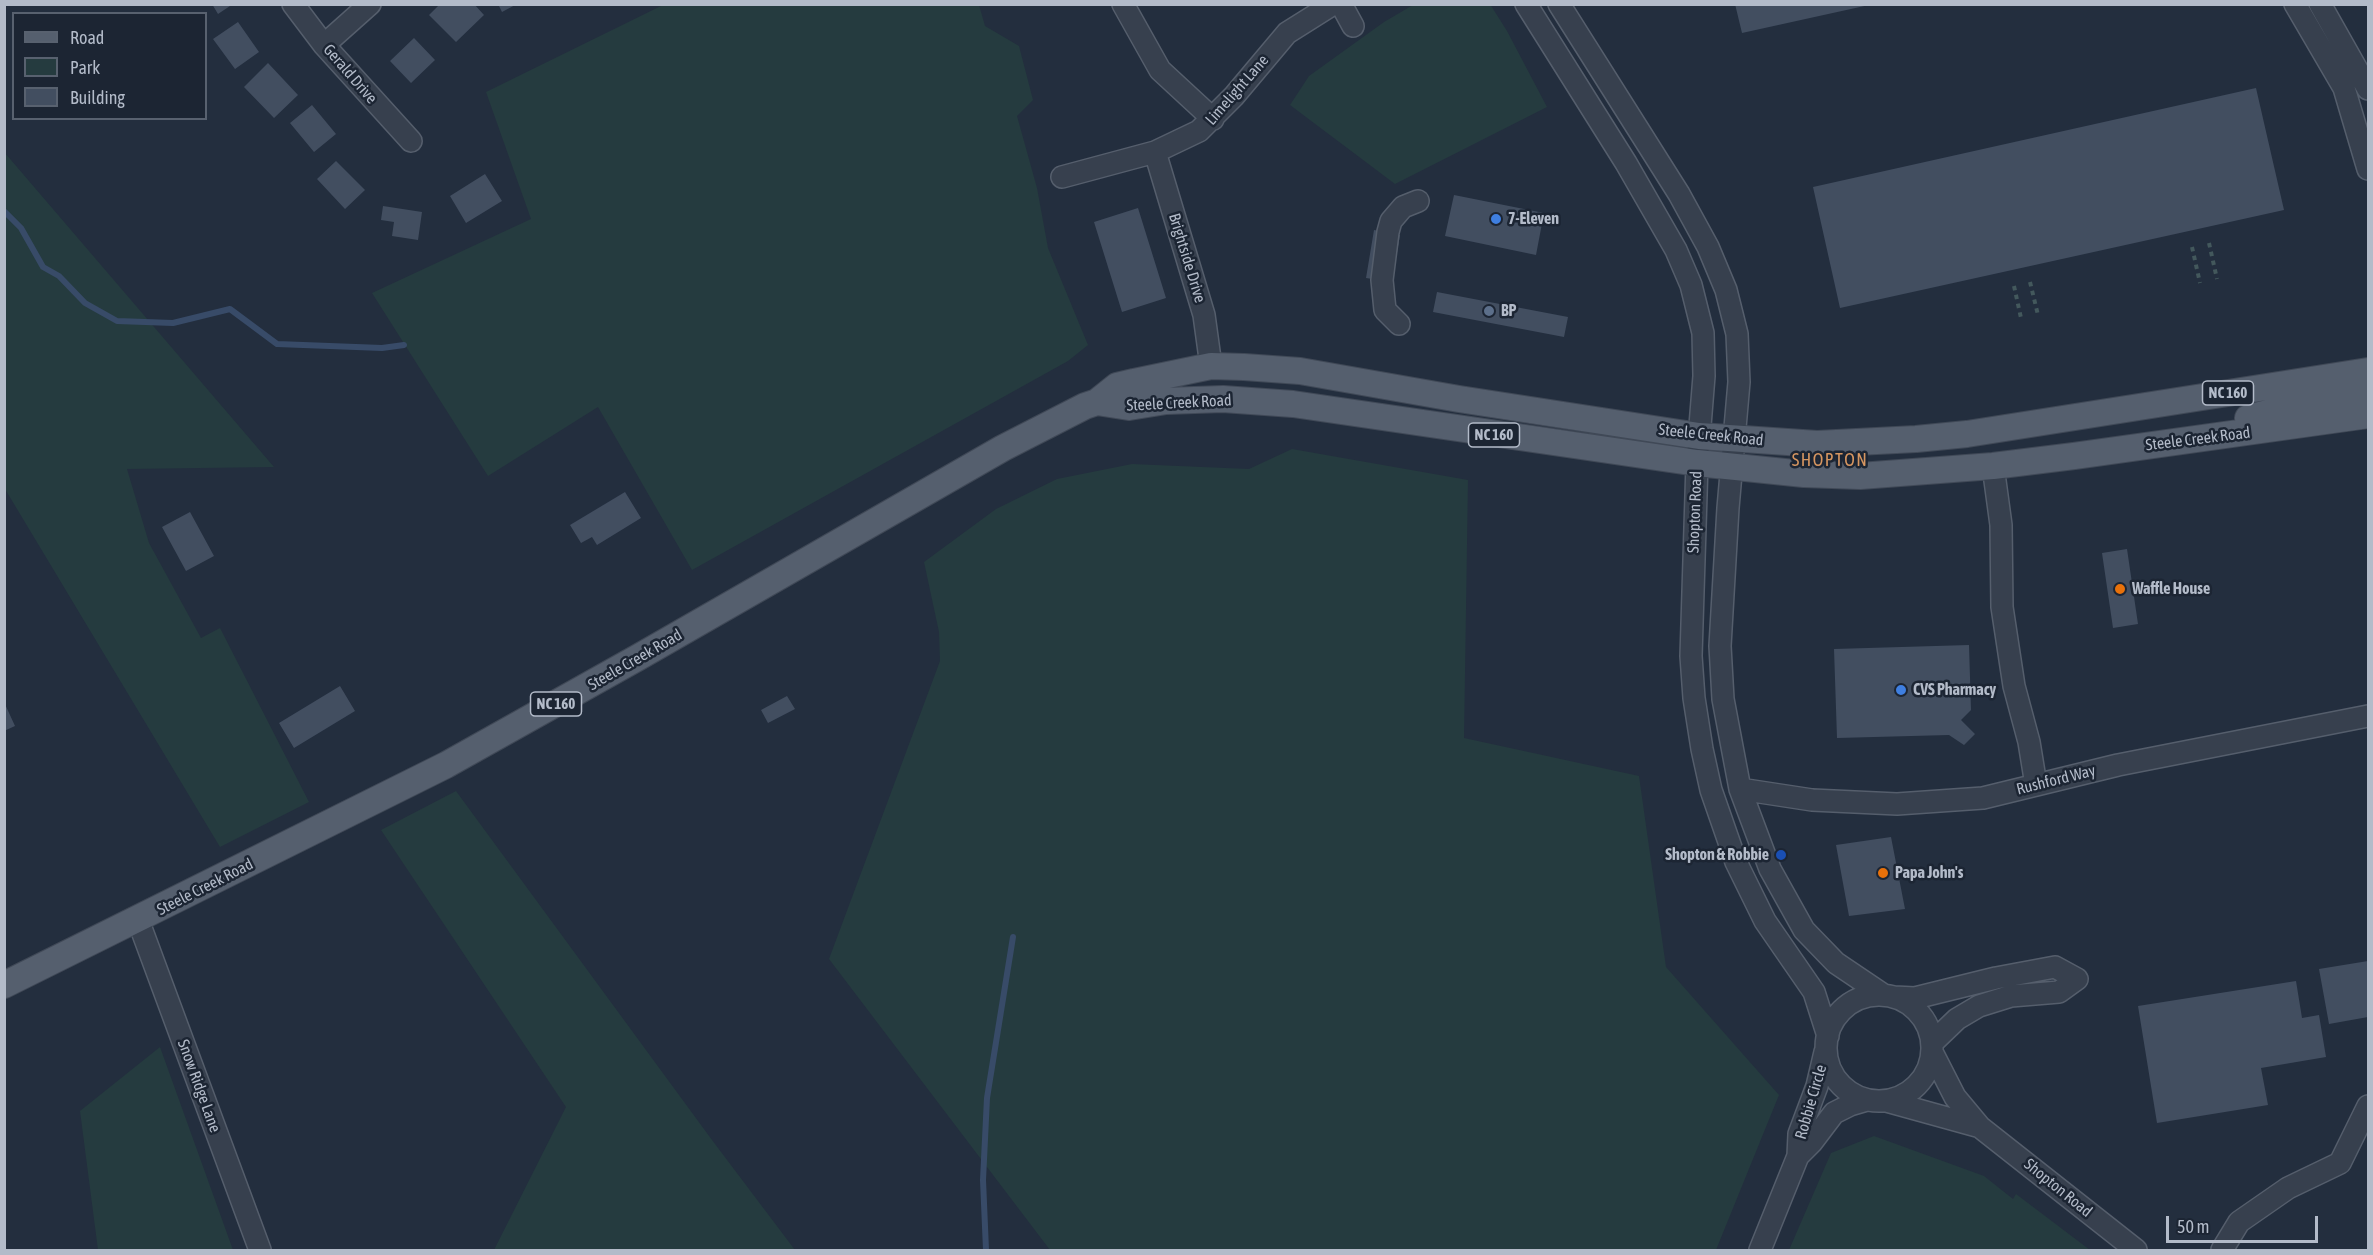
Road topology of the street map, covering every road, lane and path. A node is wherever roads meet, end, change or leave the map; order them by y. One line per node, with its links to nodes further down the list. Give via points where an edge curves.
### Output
1 (293, 4): 11 (street, Gerald Drive)
2 (370, 4): 11 (street)
3 (1123, 4): 13 (street, via 1160,70)
4 (1332, 4): 13 (street, Limelight Lane, via 1287,33)
5 (1341, 4): 10 (street)
6 (1526, 4): 33 (street, Shopton Road, via 1626,163 1676,250 1691,285 1703,333)
7 (1559, 4): 34 (street, Shopton Road, via 1679,194 1726,290 1737,334)
8 (2295, 4): 16 (street, via 2344,88)
9 (2320, 4): 12 (street)
10 (1353, 26)
11 (324, 45): 14 (street, Gerald Drive)
12 (2368, 88)
13 (1213, 119): 15 (street, Limelight Lane, via 1199,131)
14 (411, 141)
15 (1155, 152): 17 (street, Limelight Lane); 28 (street, Brightside Drive, via 1204,315)
16 (2368, 169)
17 (1062, 177)
18 (1418, 201): 27 (street, via 1403,207 1391,221 1388,232 1382,280 1385,310)
19 (2209, 243): 21 (path)
20 (2192, 247): 23 (path)
21 (2217, 279)
22 (2030, 282): 25 (path)
23 (2200, 283)
24 (2014, 286): 26 (path)
25 (2038, 315)
26 (2021, 318)
27 (1399, 324)
28 (1211, 366): 31 (main road, Steele Creek Road / NC 160, via 1117,386); 33 (main road, Steele Creek Road / NC 160, via 1300,371)
29 (2368, 371): 34 (main road, Steele Creek Road / NC 160, via 1967,434 1817,444)
30 (2368, 392): 35 (main road, via 2318,400)
31 (1097, 402): 36 (main road, Steele Creek Road / NC 160, via 1129,407 1223,399 1293,404); 42 (main road, Steele Creek Road / NC 160, via 1003,448 446,765)
32 (2368, 415): 35 (main road, Steele Creek Road / NC 160)
33 (1699, 435): 34 (main road, Steele Creek Road / NC 160); 36 (street, Shopton Road)
34 (1736, 439): 38 (street, Shopton Road)
35 (2146, 445): 37 (main road, Steele Creek Road / NC 160)
36 (1697, 463): 38 (main road, Steele Creek Road / NC 160); 45 (street, Shopton Road, via 1691,656 1704,759 1736,862 1765,921 1812,989)
37 (1993, 466): 38 (main road, Steele Creek Road / NC 160, via 1860,476); 40 (street, via 2001,525 2002,607 2014,686)
38 (1731, 467): 41 (street, Shopton Road, via 1720,646 1723,699)
39 (2368, 716): 40 (street, Rushford Way)
40 (2036, 785): 41 (street, Rushford Way, via 1983,798 1897,804 1812,800)
41 (1740, 789): 44 (street, Shopton Road, via 1770,868 1804,930 1836,963)
42 (138, 920): 43 (main road, Steele Creek Road / NC 160); 51 (street, Snow Ridge Lane)
43 (4, 986)
44 (1888, 995): 45 (street, via 1862,996 1848,1004 1835,1017); 46 (street, via 1917,1012 1927,1026); 46 (street, via 1915,998 2055,967 2077,979 2059,992 2011,996 1979,1006 1957,1019)
45 (1827, 1042): 47 (street, via 1830,1068 1839,1083 1853,1094); 50 (street, Robbie Circle, via 1817,1086 1799,1134)
46 (1932, 1048): 47 (street, via 1923,1075 1914,1087 1902,1096); 49 (street, Shopton Road, via 1955,1097)
47 (1876, 1100): 49 (street, Shopton Road); 50 (street, Robbie Circle, via 1834,1113)
48 (2368, 1106): 54 (street, via 2340,1162 2288,1188 2239,1222)
49 (1980, 1127): 53 (street, Shopton Road)
50 (1798, 1156): 52 (street, Robbie Circle)
51 (260, 1251)
52 (1760, 1251)
53 (2136, 1251)
54 (2222, 1251)

